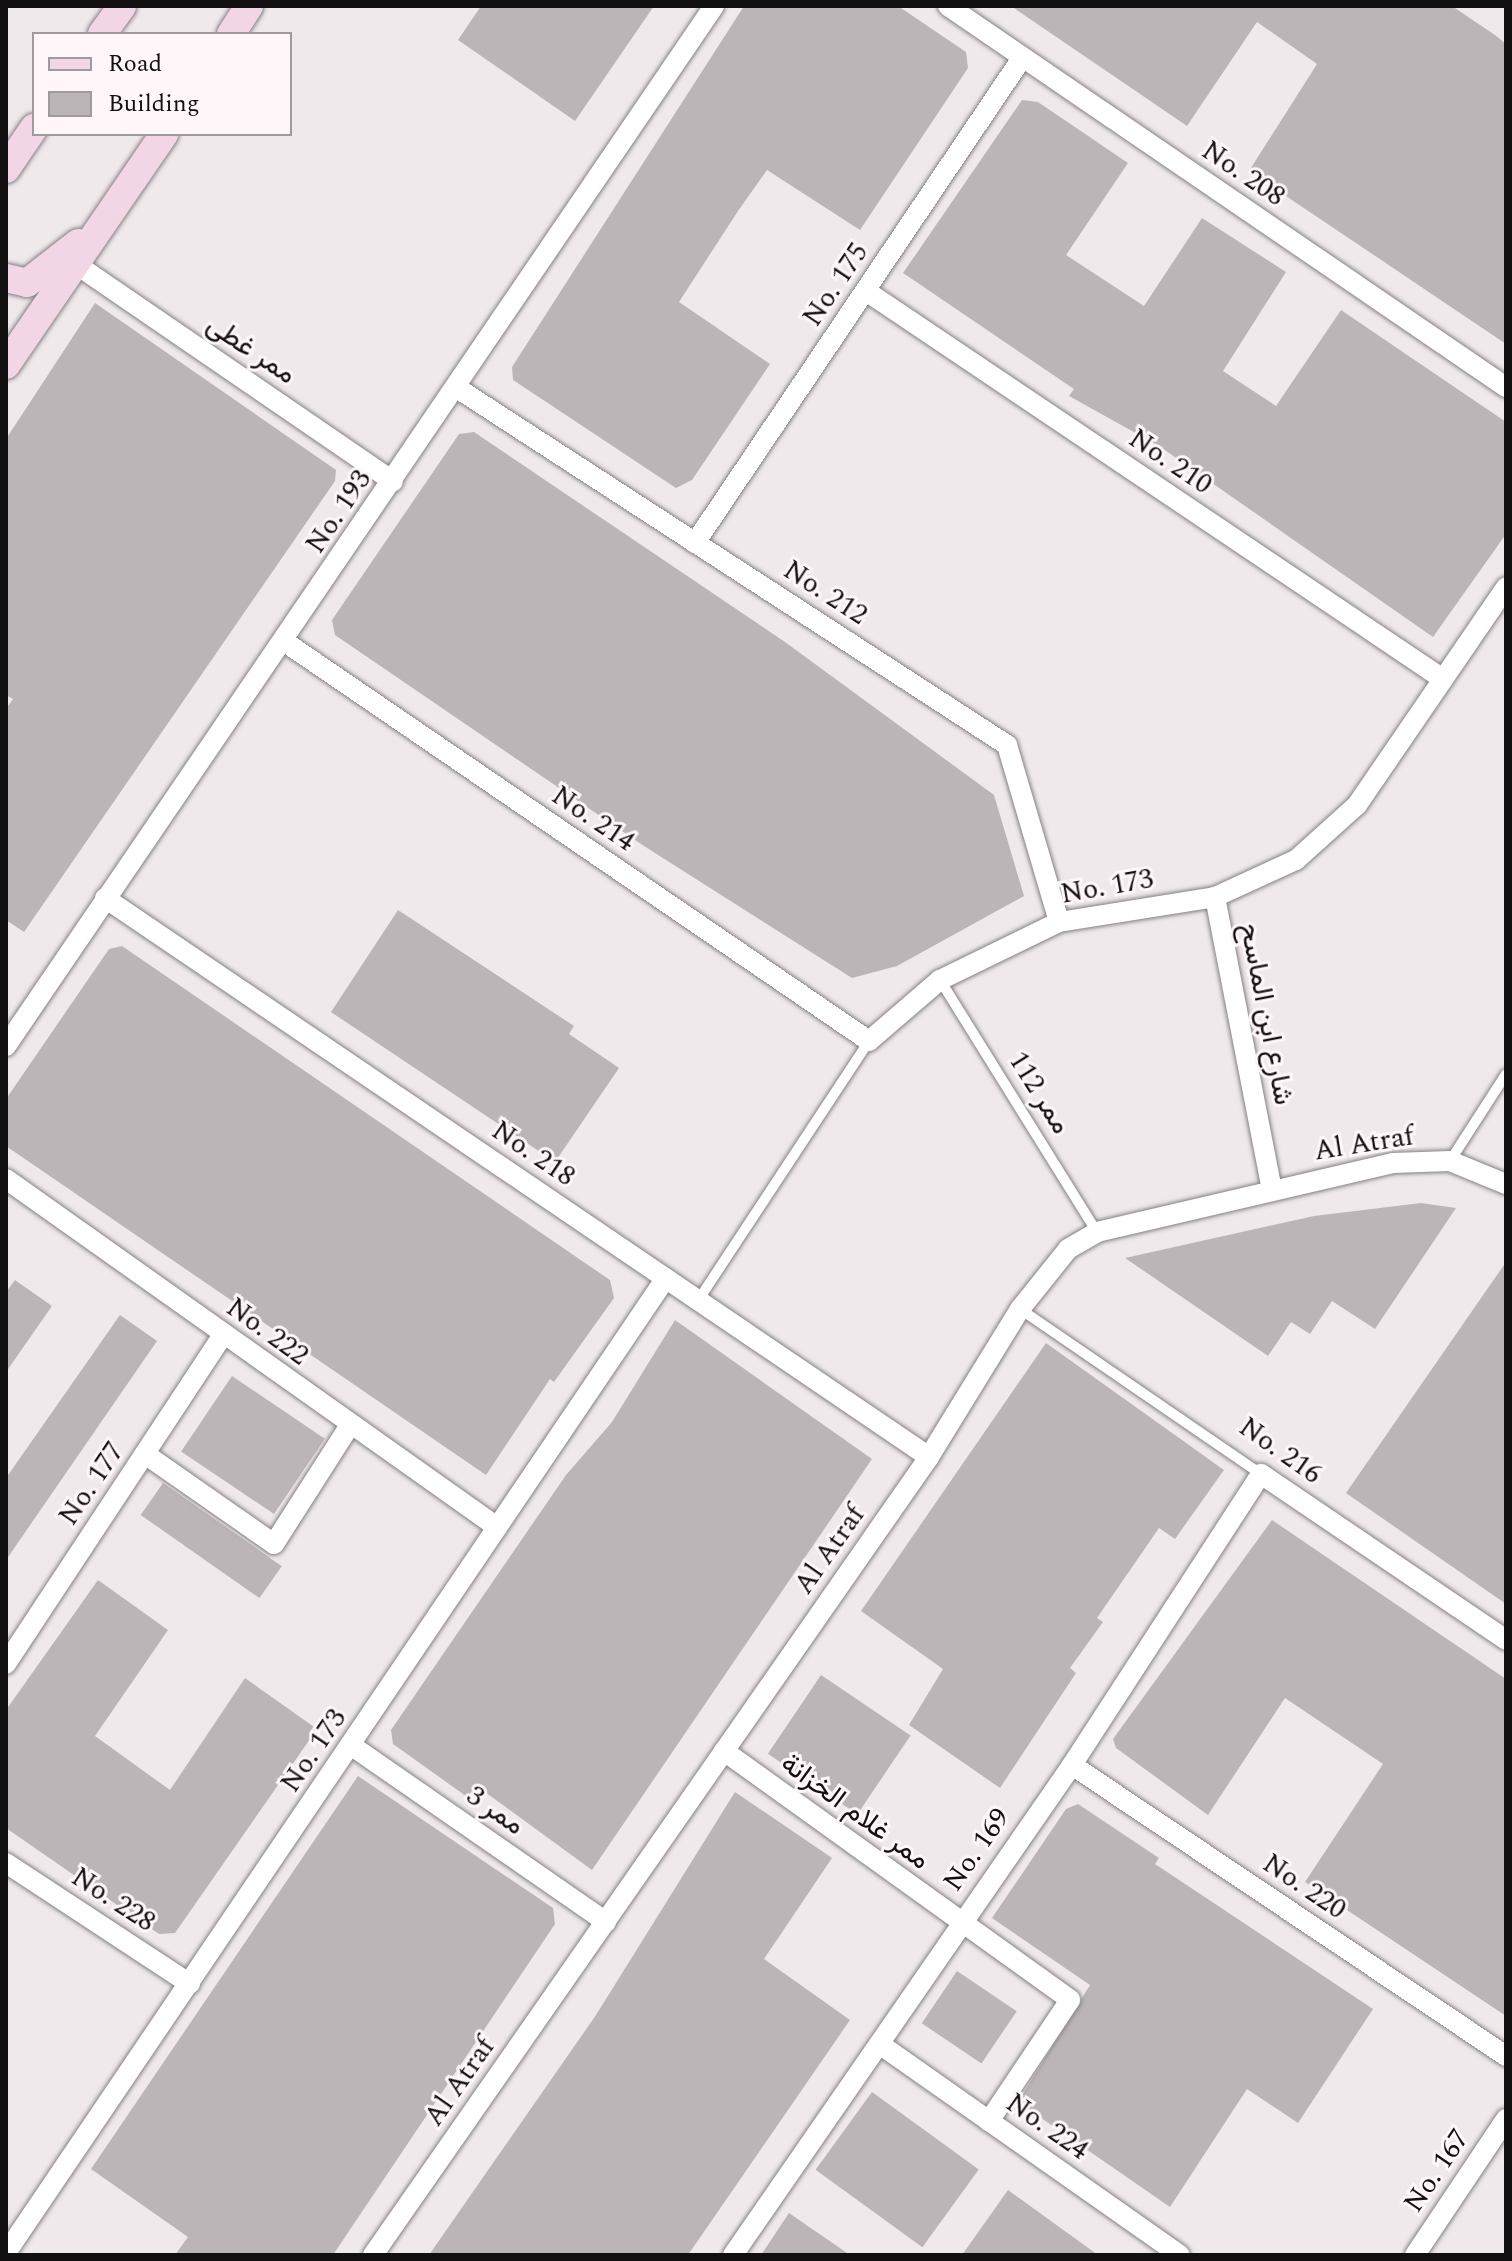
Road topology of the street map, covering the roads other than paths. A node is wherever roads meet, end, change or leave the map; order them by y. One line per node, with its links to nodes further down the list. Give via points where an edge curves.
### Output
1 (122, 6): 5 (main road)
2 (249, 6): 6 (main road)
3 (714, 6): 15 (street, No. 193)
4 (948, 6): 7 (street, No. 208)
5 (103, 32)
6 (232, 32)
7 (1022, 58): 12 (street, No. 175); 14 (street, No. 208)
8 (163, 136): 9 (main road)
9 (120, 200): 10 (main road); 11 (main road, via 39,276 27,283)
10 (77, 265): 13 (main road); 16 (street, ممر غطى)
11 (6, 278)
12 (866, 291): 17 (street, No. 175); 20 (street, No. 210)
13 (6, 365)
14 (1506, 387)
15 (457, 388): 16 (street, No. 193); 17 (street, No. 212)
16 (393, 481): 19 (street, No. 193)
17 (695, 543): 23 (street, No. 212, via 1007,745)
18 (1506, 587): 20 (street, No. 173)
19 (285, 642): 22 (street, No. 193); 25 (street, No. 214)
20 (1443, 679): 21 (street, No. 173, via 1357,805 1296,860)
21 (1215, 897): 23 (street, No. 173); 31 (street, شارع ابن الماسح)
22 (105, 898): 26 (street, No. 193); 33 (street, No. 218)
23 (1059, 922): 24 (street, No. 173)
24 (940, 980): 25 (street, No. 173); 32 (lane, ممر 112)
25 (869, 1041): 34 (lane, No. 173)
26 (6, 1046)
27 (1506, 1074): 28 (lane)
28 (1450, 1161): 30 (street, Al Atraf); 31 (street, Al Atraf, via 1393,1163)
29 (6, 1179): 36 (street, No. 222)
30 (1506, 1184)
31 (1272, 1189): 32 (street, Al Atraf)
32 (1097, 1232): 35 (street, Al Atraf, via 1068,1249)
33 (666, 1278): 34 (street, No. 218); 41 (street, No. 173)
34 (699, 1299): 39 (street, No. 218)
35 (1020, 1309): 39 (street, Al Atraf); 40 (lane, No. 216)
36 (223, 1335): 37 (street, No. 222); 38 (street, No. 177)
37 (350, 1425): 38 (street, via 274,1544); 41 (street, No. 222)
38 (145, 1454): 43 (street, No. 177)
39 (929, 1457): 45 (street, Al Atraf)
40 (1261, 1474): 42 (street, No. 216); 46 (street, No. 169)
41 (497, 1527): 44 (street, No. 173)
42 (1506, 1640)
43 (6, 1664)
44 (352, 1746): 48 (street, ممر 3); 50 (street, No. 173)
45 (724, 1751): 48 (street, Al Atraf); 49 (street, ممر غلام الخزانة)
46 (1072, 1765): 49 (street, No. 169); 52 (street, No. 220)
47 (6, 1863): 50 (street, No. 228)
48 (606, 1922): 56 (street, Al Atraf)
49 (960, 1923): 51 (street, No. 169); 54 (street, ممر غلام الخزانة, via 1070,2000)
50 (190, 1984): 55 (street, No. 173)
51 (881, 2045): 54 (street, No. 224); 57 (street, No. 169)
52 (1506, 2056)
53 (1506, 2119): 59 (street, No. 167)
54 (989, 2121): 58 (street, No. 224)
55 (6, 2253)
56 (373, 2255)
57 (733, 2255)
58 (1180, 2255)
59 (1415, 2255)

